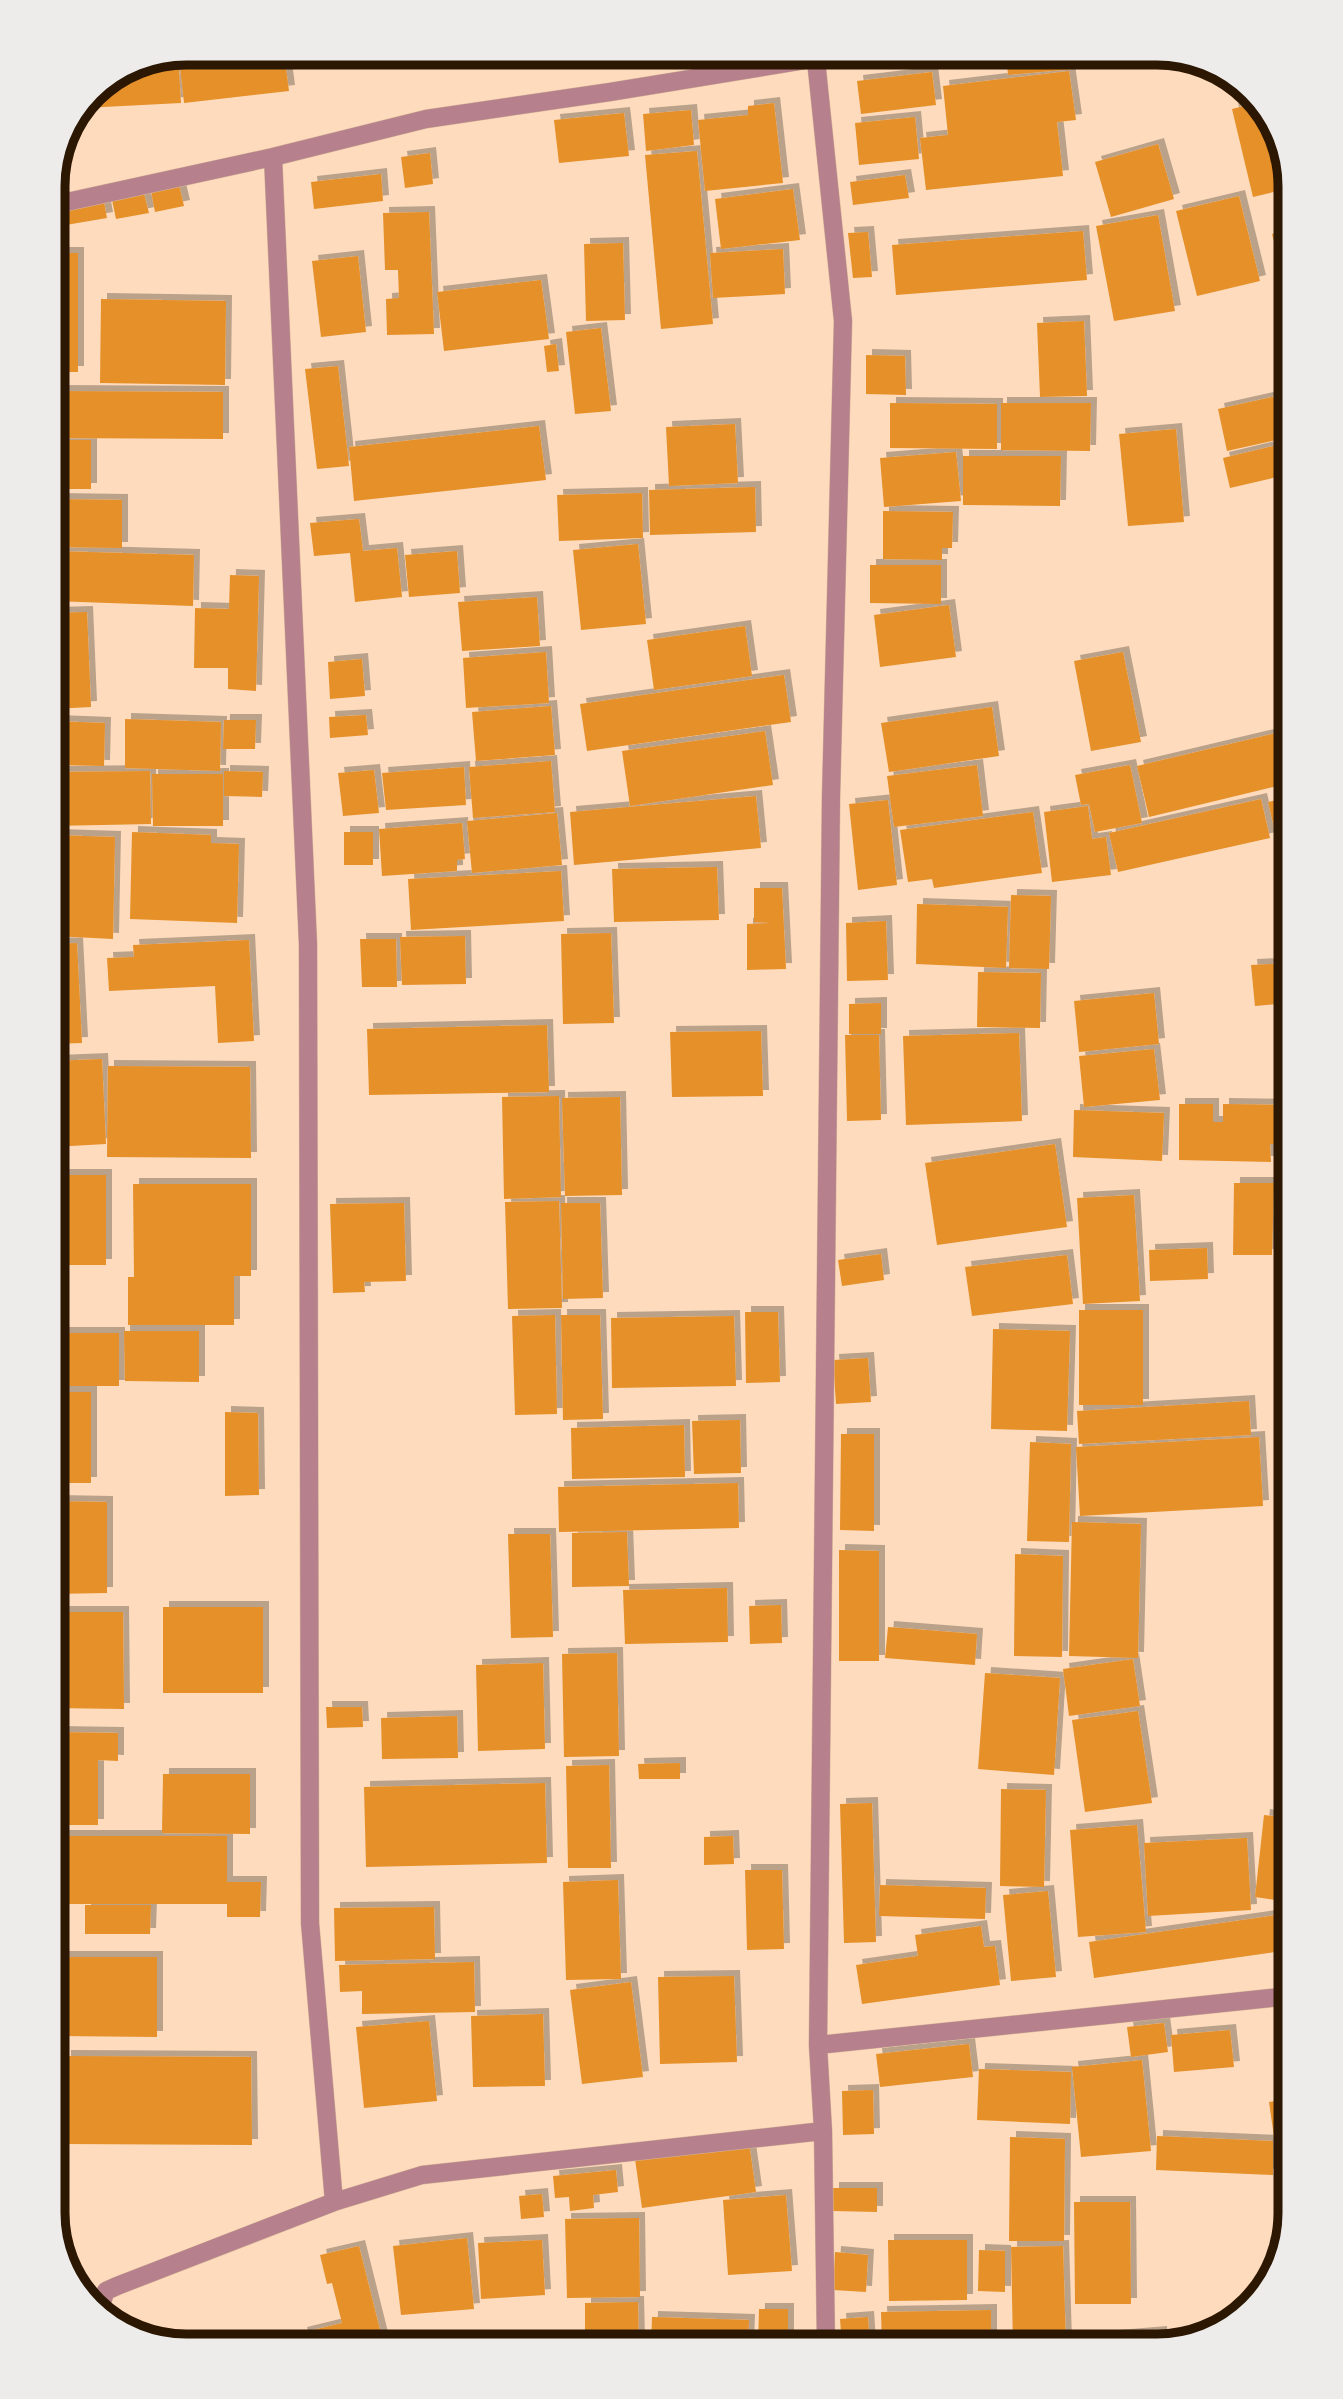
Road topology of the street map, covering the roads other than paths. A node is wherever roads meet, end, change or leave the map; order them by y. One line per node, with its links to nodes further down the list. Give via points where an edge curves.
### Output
1 (783, 65): 3 (street, via 425,119)
2 (817, 65): 6 (street, via 844,321 831,797)
3 (273, 157): 4 (street); 8 (street, via 308,944 310,1923)
4 (65, 202)
5 (1278, 1997): 6 (street)
6 (818, 2045): 7 (street)
7 (823, 2131): 8 (street, via 422,2175); 10 (street)
8 (334, 2202): 9 (street, via 117,2286 106,2291)
9 (102, 2300)
10 (826, 2334)

